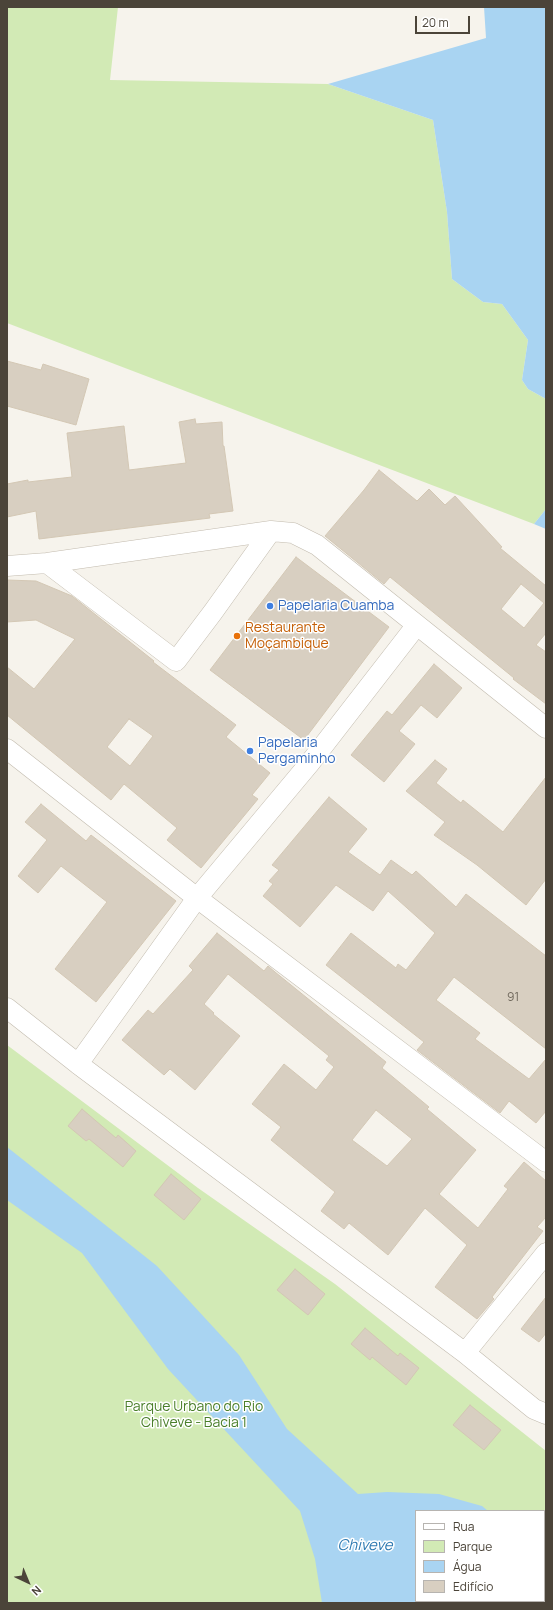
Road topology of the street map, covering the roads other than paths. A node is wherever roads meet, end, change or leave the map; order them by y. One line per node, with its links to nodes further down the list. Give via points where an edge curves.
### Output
1 (271, 531): 2 (street); 2 (street, via 176,661); 4 (street, via 293,533 317,545)
2 (47, 563): 3 (street)
3 (7, 566)
4 (416, 626): 5 (street); 7 (street, via 309,764)
5 (546, 728)
6 (7, 749): 7 (street)
7 (197, 898): 9 (street); 10 (street)
8 (7, 1008): 9 (street)
9 (78, 1064): 12 (street)
10 (546, 1162)
11 (546, 1253): 12 (street)
12 (464, 1353): 13 (street)
13 (540, 1411): 14 (street)
14 (546, 1424)

